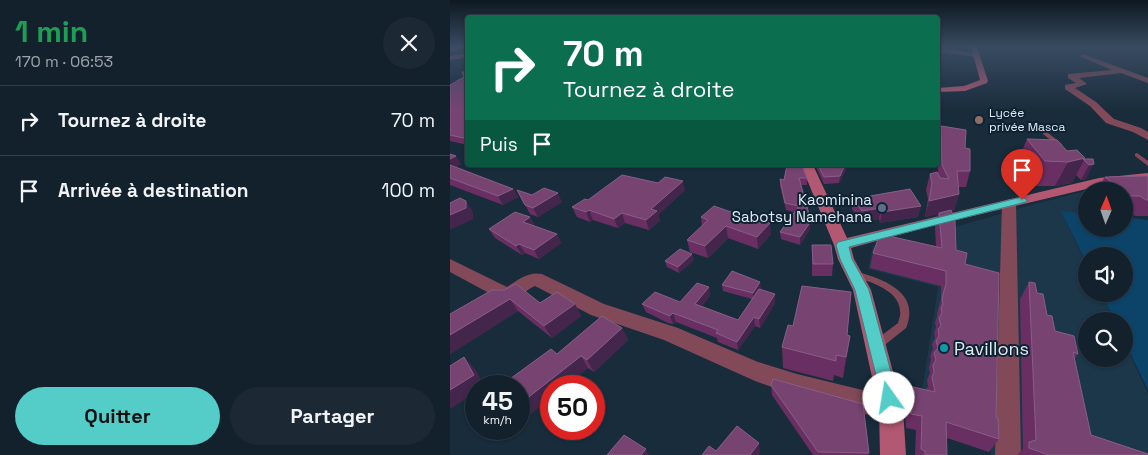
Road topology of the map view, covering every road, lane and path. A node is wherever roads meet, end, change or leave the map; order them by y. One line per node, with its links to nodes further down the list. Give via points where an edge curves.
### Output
1 (980, 68): 5 (main road, via 984,80 965,88)
2 (1115, 68): 3 (street)
3 (1122, 71): 4 (street); 7 (street, via 1071,76 1083,84 1068,87 1093,104 1110,121)
4 (1148, 80)
5 (940, 90)
6 (1044, 133): 8 (lane)
7 (1148, 137)
8 (1066, 152)
9 (1137, 155): 10 (lane)
10 (1148, 164)
11 (808, 167): 14 (main road)
12 (1148, 177): 13 (main road, via 1078,184)
13 (1009, 203): 14 (main road); 20 (street)
14 (842, 245): 16 (main road)
15 (450, 265): 18 (street, via 508,294 536,279 598,310 671,334 755,371 797,385)
16 (853, 273): 17 (main road, via 862,290); 17 (lane, via 878,281 899,296 905,310 903,325)
17 (877, 345): 18 (main road)
18 (892, 408): 19 (main road)
19 (893, 455)
20 (1008, 455)

